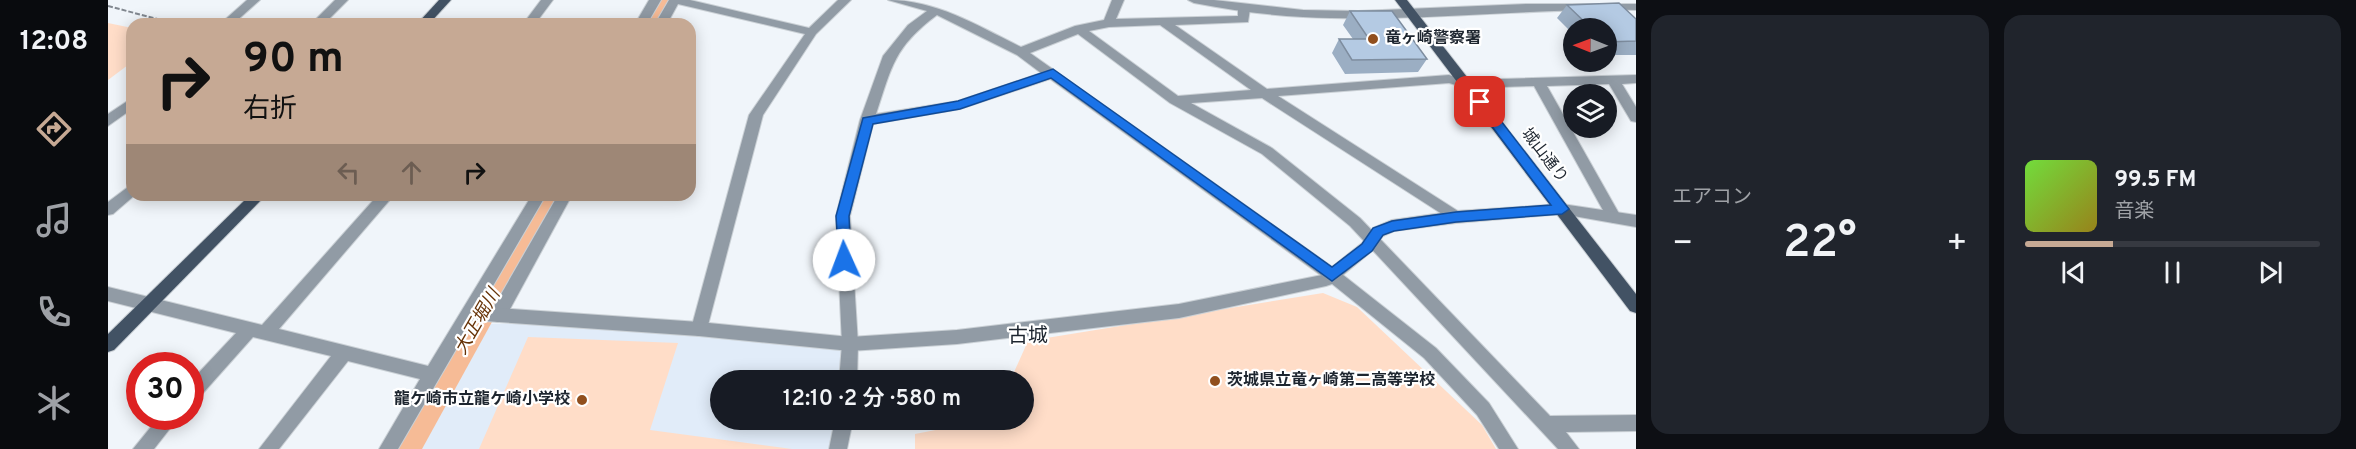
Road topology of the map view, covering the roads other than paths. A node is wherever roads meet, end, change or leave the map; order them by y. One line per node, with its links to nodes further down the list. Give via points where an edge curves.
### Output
1 (254, 0): 15 (street)
2 (342, 0): 16 (street)
3 (445, 0): 17 (main road)
4 (547, 0): 18 (street)
5 (655, 0): 19 (street)
6 (675, 0): 20 (street); 24 (street)
7 (845, 0): 24 (street)
8 (894, 0): 14 (street)
9 (1118, 0): 22 (street)
10 (1194, 0): 13 (street)
11 (1405, 5): 12 (street); 13 (street, via 1333,13); 30 (main road, 城山通り)
12 (1636, 8)
13 (1244, 9): 21 (street, via 1244,19)
14 (936, 10): 25 (street); 35 (street, via 912,28 889,56)
15 (233, 18)
16 (323, 18)
17 (428, 18)
18 (534, 18)
19 (644, 18)
20 (664, 18)
21 (1163, 22): 22 (street); 31 (street)
22 (1109, 23): 23 (street)
23 (1079, 29): 25 (street); 32 (street)
24 (812, 33): 55 (street, via 756,115)
25 (1021, 52): 26 (street)
26 (1053, 73): 35 (street, via 960,105); 48 (street)
27 (1636, 79): 28 (street)
28 (1613, 80): 29 (street); 34 (street)
29 (1539, 83): 30 (street); 45 (street)
30 (1466, 84): 31 (street, via 1449,80); 42 (main road, 城山通り)
31 (1264, 93): 32 (street); 44 (street)
32 (1176, 100): 47 (street, via 1267,152)
33 (126, 107): 36 (street)
34 (1636, 118)
35 (867, 120): 57 (street, via 843,216)
36 (108, 122)
37 (126, 194): 43 (street)
38 (253, 201): 51 (main road)
39 (381, 201): 56 (street)
40 (535, 201): 53 (street)
41 (562, 201): 54 (street)
42 (1562, 209): 44 (street); 45 (street); 49 (main road, 城山通り)
43 (108, 210)
44 (1456, 217): 47 (street, via 1392,226 1378,232)
45 (1614, 217): 46 (street)
46 (1636, 221)
47 (1372, 240): 48 (street); 64 (street)
48 (1332, 275): 57 (street, via 1326,280 1179,311 957,337); 71 (street, via 1430,353 1482,409)
49 (1629, 289): 52 (main road, 城山通り)
50 (108, 294): 51 (street)
51 (150, 304): 56 (street); 58 (main road)
52 (1636, 306)
53 (470, 313): 54 (street); 61 (street)
54 (498, 315): 55 (street)
55 (699, 329): 57 (street)
56 (258, 331): 59 (street); 62 (street)
57 (850, 344): 60 (street)
58 (108, 345)
59 (345, 352): 61 (street); 68 (street)
60 (849, 370)
61 (432, 374): 69 (street)
62 (204, 382)
63 (1636, 423): 64 (street)
64 (1550, 424): 72 (street)
65 (159, 430): 67 (street)
66 (842, 430): 70 (street)
67 (142, 449)
68 (268, 449)
69 (388, 449)
70 (838, 449)
71 (1509, 449)
72 (1570, 449)

